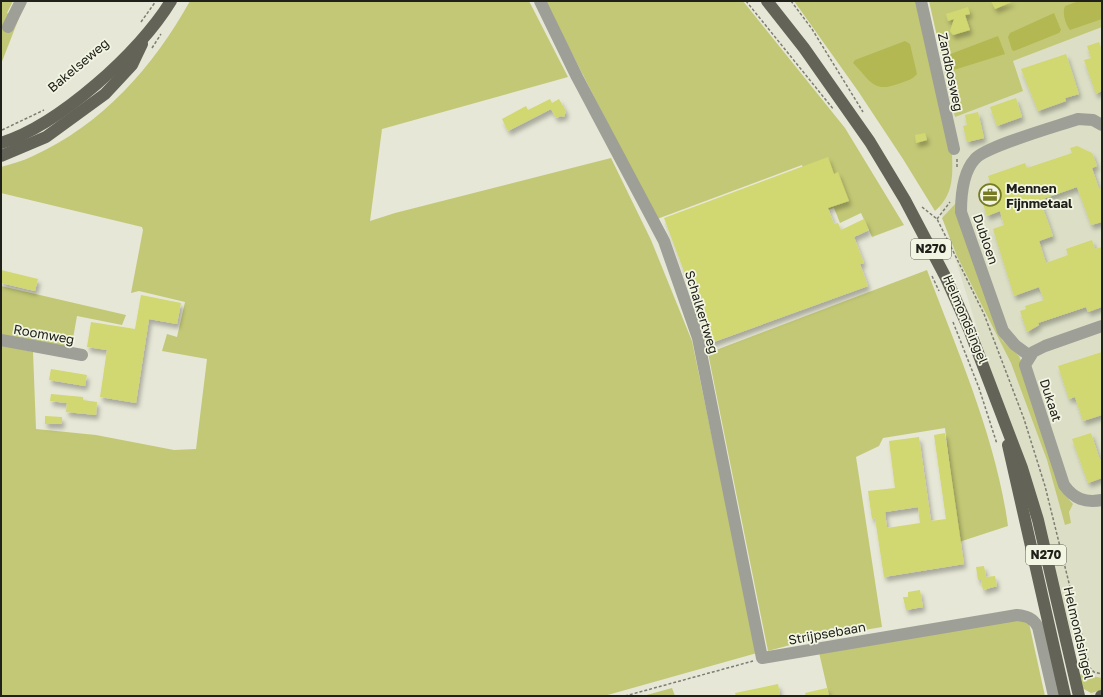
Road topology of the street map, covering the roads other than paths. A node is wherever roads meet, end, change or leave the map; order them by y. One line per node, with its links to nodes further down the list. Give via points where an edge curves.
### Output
1 (21, 1): 6 (street)
2 (171, 1): 7 (main road, Bakelseweg)
3 (540, 1): 18 (street, Schalkertweg, via 577,77 664,241 698,338)
4 (767, 1): 16 (main road, Helmondsingel / N270, via 837,92 905,200 946,278 969,329)
5 (921, 1): 10 (street, Zandbosweg)
6 (8, 27)
7 (145, 38): 9 (main road, Bakelseweg, via 66,108 41,124); 11 (main road, Bakelseweg, via 132,65 105,94 46,137)
8 (1102, 125): 15 (street, Dubloen, via 1093,120 1078,119 988,150 974,160 963,186 961,212 1003,331 1015,345)
9 (1, 142)
10 (954, 149)
11 (1, 156)
12 (1102, 326): 15 (street, via 1045,346)
13 (1, 340): 14 (street, Roomweg)
14 (82, 355)
15 (1030, 356): 17 (street, Dukaat, via 1025,365 1064,485 1070,494 1079,500)
16 (1002, 417): 20 (main road, Helmondsingel / N270); 21 (main road, Helmondsingel / N270, via 1022,468 1038,520)
17 (1102, 500)
18 (762, 658): 19 (street, Strijpsebaan, via 1017,615 1028,616 1035,621 1040,634)
19 (1054, 696)
20 (1065, 696)
21 (1079, 696)

